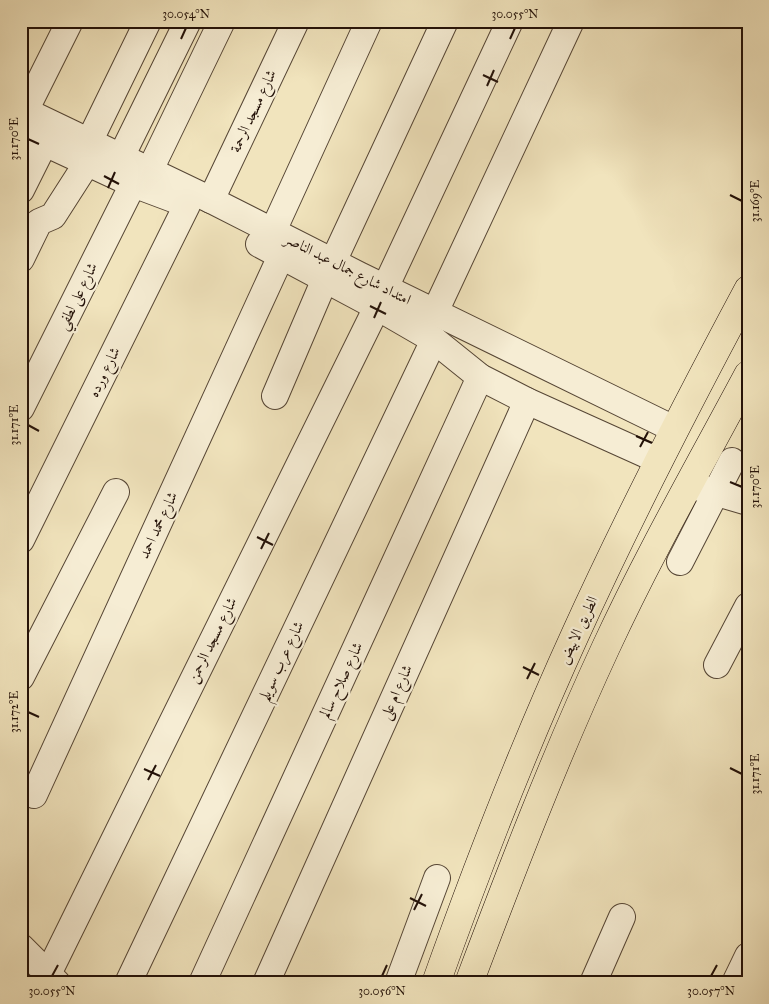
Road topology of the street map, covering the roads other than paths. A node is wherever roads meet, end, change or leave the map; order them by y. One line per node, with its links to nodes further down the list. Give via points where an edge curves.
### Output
1 (70, 21): 10 (street)
2 (148, 21): 12 (street)
3 (188, 21): 13 (street)
4 (222, 21): 14 (street, شارع على لطفي)
5 (296, 21): 16 (street, شارع مسجد الرحمة)
6 (369, 21): 17 (street, شارع محمد احمد)
7 (445, 21): 19 (street)
8 (510, 21): 21 (street, شارع مسجد الرحمن)
9 (571, 21): 22 (street)
10 (22, 117): 11 (street, امتداد شارع جمال عبد الناصر); 12 (street, امتداد شارع جمال عبد الناصر)
11 (44, 144): 12 (street, امتداد شارع جمال عبد الناصر); 15 (street)
12 (88, 152): 13 (street, امتداد شارع جمال عبد الناصر); 14 (street, امتداد شارع جمال عبد الناصر); 18 (street, via 53,216 39,222)
13 (121, 157): 14 (street, امتداد شارع جمال عبد الناصر)
14 (141, 177): 16 (street, امتداد شارع جمال عبد الناصر); 28 (street, شارع على لطفي)
15 (21, 190)
16 (199, 202): 17 (street, امتداد شارع جمال عبد الناصر); 35 (street, شارع ورده)
17 (277, 243): 19 (street, امتداد شارع جمال عبد الناصر); 40 (street, شارع محمد احمد)
18 (21, 258)
19 (329, 271): 21 (street, امتداد شارع جمال عبد الناصر); 26 (street)
20 (748, 290): 29 (main road, الطريق الابيض)
21 (381, 298): 22 (street, امتداد شارع جمال عبد الناصر); 23 (street, امتداد شارع جمال عبد الناصر); 45 (street, شارع مسجد الرحمن)
22 (435, 312): 29 (street, امتداد شارع جمال عبد الناصر)
23 (434, 340): 25 (street, امتداد شارع جمال عبد الناصر); 46 (street, شارع عرب سويلم)
24 (748, 375): 31 (main road)
25 (480, 377): 27 (street, امتداد شارع جمال عبد الناصر); 47 (street, شارع صلاح سالم)
26 (275, 396)
27 (527, 401): 30 (street, امتداد شارع جمال عبد الناصر); 48 (street, شارع ام على)
28 (21, 408)
29 (674, 429): 30 (main road, الطريق الابيض)
30 (658, 460): 50 (main road, الطريق الابيض, via 545,702 506,795)
31 (730, 461): 32 (main road)
32 (702, 489): 34 (street); 36 (street); 51 (main road, via 606,646 538,802)
33 (116, 492): 39 (street)
34 (748, 502)
35 (21, 540)
36 (680, 562)
37 (748, 606): 38 (street)
38 (717, 665)
39 (21, 677)
40 (34, 795)
41 (437, 878): 49 (street)
42 (622, 918): 52 (street)
43 (22, 949): 45 (street)
44 (748, 956): 53 (street)
45 (52, 978)
46 (128, 983)
47 (202, 983)
48 (266, 983)
49 (398, 983)
50 (436, 983)
51 (469, 983)
52 (593, 983)
53 (735, 983)

